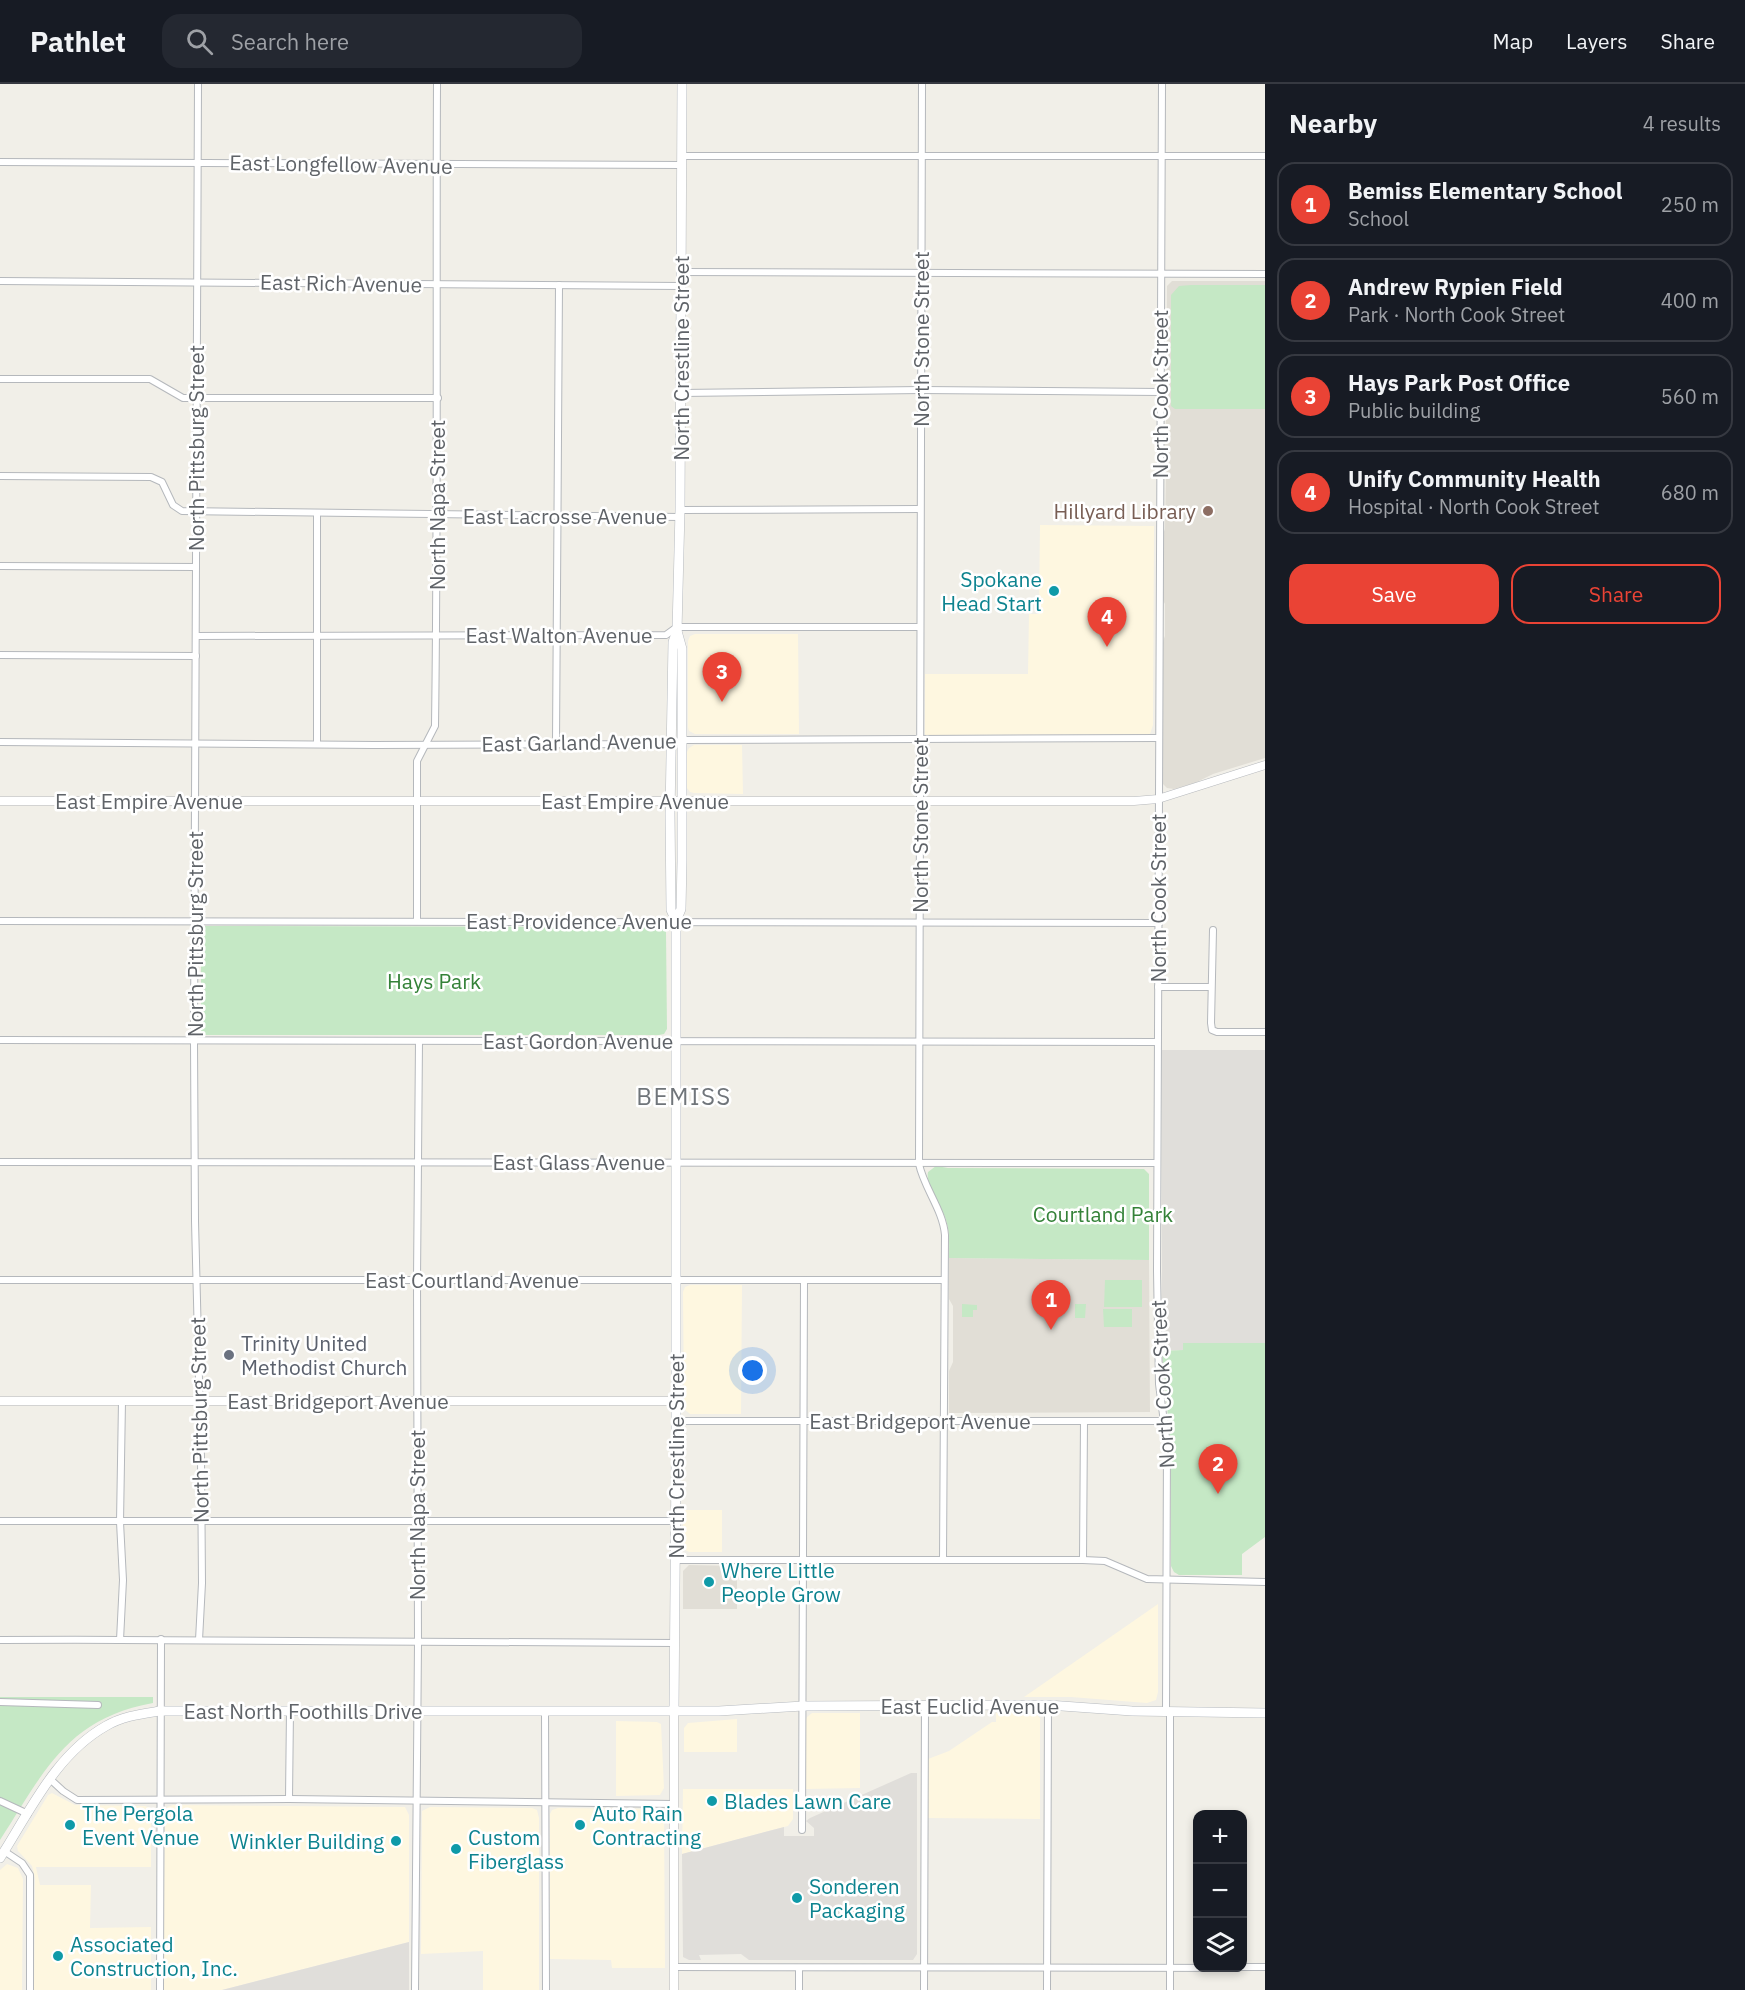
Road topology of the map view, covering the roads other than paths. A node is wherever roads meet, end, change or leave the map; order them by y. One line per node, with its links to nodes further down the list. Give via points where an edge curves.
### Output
1 (198, 84): 11 (street, North Pittsburg Street)
2 (437, 84): 12 (street, North Napa Street)
3 (682, 84): 9 (main road, North Crestline Street)
4 (922, 84): 6 (street, North Stone Street)
5 (1162, 84): 7 (street, North Cook Street)
6 (921, 156): 7 (street, East Longfellow Avenue); 9 (street, East Longfellow Avenue); 14 (street, North Stone Street)
7 (1162, 156): 8 (street, East Longfellow Avenue); 15 (street, North Cook Street)
8 (1265, 156)
9 (682, 161): 12 (street, East Longfellow Avenue); 13 (main road, North Crestline Street)
10 (0, 162): 11 (street, East Longfellow Avenue)
11 (197, 162): 12 (street, East Longfellow Avenue); 18 (street, North Pittsburg Street)
12 (437, 165): 19 (street, North Napa Street)
13 (681, 272): 14 (street); 21 (main road, North Crestline Street)
14 (920, 273): 15 (street); 23 (street, North Stone Street)
15 (1161, 274): 16 (street); 24 (street, North Cook Street)
16 (1265, 274)
17 (0, 281): 18 (street, East Rich Avenue)
18 (196, 282): 19 (street, East Rich Avenue); 26 (street, North Pittsburg Street)
19 (435, 284): 20 (street, East Rich Avenue); 27 (street, North Napa Street)
20 (559, 285): 21 (street, East Rich Avenue); 34 (street)
21 (681, 286): 25 (main road, North Crestline Street)
22 (0, 379): 26 (street, via 150,379 183,398)
23 (921, 390): 24 (street); 25 (street); 29 (street, North Stone Street)
24 (1160, 392): 45 (street, North Cook Street)
25 (681, 393): 32 (main road, North Crestline Street)
26 (197, 398): 27 (street); 30 (street, North Pittsburg Street)
27 (438, 398): 33 (street, North Napa Street)
28 (0, 476): 30 (street, East Lacrosse Avenue, via 151,477 162,482 173,505 182,511)
29 (920, 509): 32 (street, East Lacrosse Avenue); 37 (street, North Stone Street)
30 (196, 512): 31 (street, East Lacrosse Avenue); 36 (street, North Pittsburg Street)
31 (316, 513): 33 (street, East Lacrosse Avenue); 41 (street)
32 (680, 513): 34 (street, East Lacrosse Avenue); 38 (main road, North Crestline Street)
33 (436, 515): 34 (street, East Lacrosse Avenue); 42 (street, North Napa Street)
34 (556, 516): 39 (street)
35 (0, 566): 36 (street)
36 (196, 567): 40 (street, North Pittsburg Street)
37 (920, 627): 38 (street, East Walton Avenue); 47 (street, North Stone Street)
38 (677, 629): 39 (street, East Walton Avenue, via 666,635); 46 (main road, North Crestline Street, via 682,649); 53 (main road, North Crestline Street, via 673,642)
39 (555, 635): 42 (street, East Walton Avenue); 49 (street)
40 (196, 636): 41 (street, East Walton Avenue); 44 (street, North Pittsburg Street)
41 (317, 636): 42 (street, East Walton Avenue); 51 (street)
42 (436, 636): 52 (street, North Napa Street, via 435,726)
43 (0, 655): 44 (street)
44 (196, 656): 50 (street, North Pittsburg Street)
45 (1158, 738): 47 (street, East Garland Avenue); 55 (street, North Cook Street)
46 (682, 740): 47 (street, East Garland Avenue); 53 (street, East Garland Avenue); 60 (main road, North Crestline Street)
47 (920, 740): 61 (street, North Stone Street)
48 (0, 742): 50 (street, East Garland Avenue)
49 (556, 743): 52 (street, East Garland Avenue); 53 (street, East Garland Avenue)
50 (195, 744): 51 (street, East Garland Avenue); 57 (street, North Pittsburg Street)
51 (316, 744): 52 (street, East Garland Avenue)
52 (426, 744): 58 (street, North Napa Street, via 417,761)
53 (671, 744): 59 (main road, North Crestline Street)
54 (1265, 765): 55 (street, East Empire Avenue)
55 (1158, 799): 61 (street, East Empire Avenue); 67 (street, North Cook Street)
56 (0, 801): 57 (street, East Empire Avenue)
57 (196, 801): 58 (street, East Empire Avenue); 63 (street, North Pittsburg Street)
58 (417, 801): 59 (street, East Empire Avenue); 64 (street, North Napa Street)
59 (670, 801): 60 (street, East Empire Avenue); 65 (main road, North Crestline Street, via 671,910)
60 (682, 801): 61 (street, East Empire Avenue); 65 (main road, North Crestline Street, via 681,909)
61 (919, 801): 66 (street, North Stone Street)
62 (0, 921): 63 (street, East Providence Avenue)
63 (195, 921): 64 (street, East Providence Avenue); 75 (street, North Pittsburg Street)
64 (417, 921): 65 (street, East Providence Avenue)
65 (676, 921): 66 (street, East Providence Avenue); 74 (main road, North Crestline Street)
66 (920, 923): 67 (street, East Providence Avenue); 76 (street, North Stone Street)
67 (1158, 923): 69 (street, North Cook Street)
68 (1213, 930): 70 (street)
69 (1158, 987): 70 (street); 77 (street, North Cook Street)
70 (1211, 987): 71 (street, via 1212,1030)
71 (1265, 1032)
72 (0, 1040): 75 (street, East Gordon Avenue)
73 (419, 1041): 74 (street, East Gordon Avenue); 75 (street, East Gordon Avenue); 80 (street, North Napa Street)
74 (675, 1041): 76 (street, East Gordon Avenue); 81 (main road, North Crestline Street)
75 (194, 1042): 79 (street, North Pittsburg Street)
76 (919, 1042): 77 (street, East Gordon Avenue); 83 (street, North Stone Street)
77 (1157, 1042): 82 (street, North Cook Street)
78 (0, 1162): 79 (street, East Glass Avenue)
79 (195, 1162): 80 (street, East Glass Avenue); 85 (street, North Pittsburg Street)
80 (417, 1162): 81 (street, East Glass Avenue); 86 (street, North Napa Street)
81 (676, 1162): 83 (street, East Glass Avenue); 87 (main road, North Crestline Street)
82 (1157, 1163): 83 (street, East Glass Avenue); 99 (street, North Cook Street, via 1157,1343)
83 (919, 1164): 89 (street, North Stone Street, via 944,1224)
84 (0, 1280): 85 (street, East Courtland Avenue)
85 (196, 1280): 86 (street, East Courtland Avenue); 92 (street, North Pittsburg Street)
86 (417, 1280): 87 (street, East Courtland Avenue); 93 (street, North Napa Street)
87 (676, 1280): 88 (street, East Courtland Avenue); 94 (main road, North Crestline Street)
88 (804, 1280): 89 (street, East Courtland Avenue); 96 (street)
89 (944, 1281): 97 (street, North Stone Street)
90 (0, 1401): 91 (street, East Bridgeport Avenue)
91 (122, 1401): 92 (street, East Bridgeport Avenue); 104 (street)
92 (199, 1401): 93 (street, East Bridgeport Avenue); 101 (street, North Pittsburg Street)
93 (417, 1401): 94 (street, East Bridgeport Avenue); 102 (street, North Napa Street)
94 (676, 1401): 95 (main road, North Crestline Street)
95 (676, 1421): 96 (street, East Bridgeport Avenue); 103 (main road, North Crestline Street)
96 (804, 1421): 97 (street, East Bridgeport Avenue); 108 (street)
97 (944, 1421): 98 (street, East Bridgeport Avenue); 106 (street, North Stone Street)
98 (1084, 1421): 99 (street, East Bridgeport Avenue); 107 (street)
99 (1164, 1421): 109 (street, North Cook Street)
100 (0, 1521): 104 (street)
101 (201, 1521): 102 (street); 104 (street); 114 (street, North Pittsburg Street)
102 (417, 1521): 103 (street); 115 (street, North Napa Street)
103 (675, 1521): 105 (main road, North Crestline Street)
104 (120, 1522): 113 (street)
105 (676, 1560): 108 (street); 116 (main road, North Crestline Street)
106 (943, 1560): 107 (street); 108 (street)
107 (1083, 1560): 109 (street, via 1105,1561 1147,1579)
108 (804, 1561): 121 (street)
109 (1166, 1581): 110 (street); 127 (street, North Cook Street)
110 (1265, 1582)
111 (161, 1639): 113 (street); 114 (street); 126 (street)
112 (0, 1640): 113 (street)
113 (120, 1640)
114 (199, 1640): 115 (street)
115 (418, 1643): 116 (street); 124 (street, North Napa Street)
116 (675, 1643): 125 (main road, North Crestline Street)
117 (0, 1702): 118 (street)
118 (98, 1705)
119 (925, 1705): 120 (main road, East Euclid Avenue); 121 (main road, East Euclid Avenue); 143 (street)
120 (1048, 1705): 127 (main road, East Euclid Avenue); 139 (street)
121 (803, 1706): 125 (main road, East Euclid Avenue); 137 (street)
122 (290, 1710): 124 (main road, East North Foothills Drive); 126 (main road, East North Foothills Drive); 130 (street)
123 (545, 1710): 124 (main road, East North Foothills Drive); 125 (main road, East North Foothills Drive); 134 (street)
124 (417, 1711): 133 (street, North Napa Street)
125 (674, 1711): 135 (street, North Crestline Street)
126 (160, 1712): 129 (main road, East North Foothills Drive, via 108,1725 80,1743); 131 (street)
127 (1168, 1712): 128 (main road, East Euclid Avenue); 144 (street, North Cook Street)
128 (1265, 1713)
129 (50, 1779): 131 (street, via 77,1800); 136 (main road, East North Foothills Drive)
130 (289, 1799): 131 (street); 133 (street)
131 (160, 1800): 148 (street)
132 (0, 1801): 136 (street)
133 (416, 1801): 134 (street); 149 (street, North Napa Street)
134 (546, 1802): 135 (street); 150 (street)
135 (674, 1804): 140 (street, North Crestline Street)
136 (28, 1814): 138 (main road, East North Foothills Drive)
137 (802, 1830)
138 (2, 1854): 147 (street, via 22,1863 30,1875)
139 (1047, 1966): 143 (street); 144 (street); 154 (street)
140 (674, 1967): 142 (street); 151 (street, North Crestline Street)
141 (1265, 1967): 146 (street)
142 (799, 1968): 143 (street); 152 (street)
143 (925, 1968): 153 (street)
144 (1170, 1968): 145 (street); 155 (street, North Cook Street)
145 (1193, 1968)
146 (1247, 1968)
147 (30, 1990)
148 (160, 1990)
149 (415, 1990)
150 (546, 1990)
151 (674, 1990)
152 (799, 1990)
153 (924, 1990)
154 (1047, 1990)
155 (1170, 1990)

